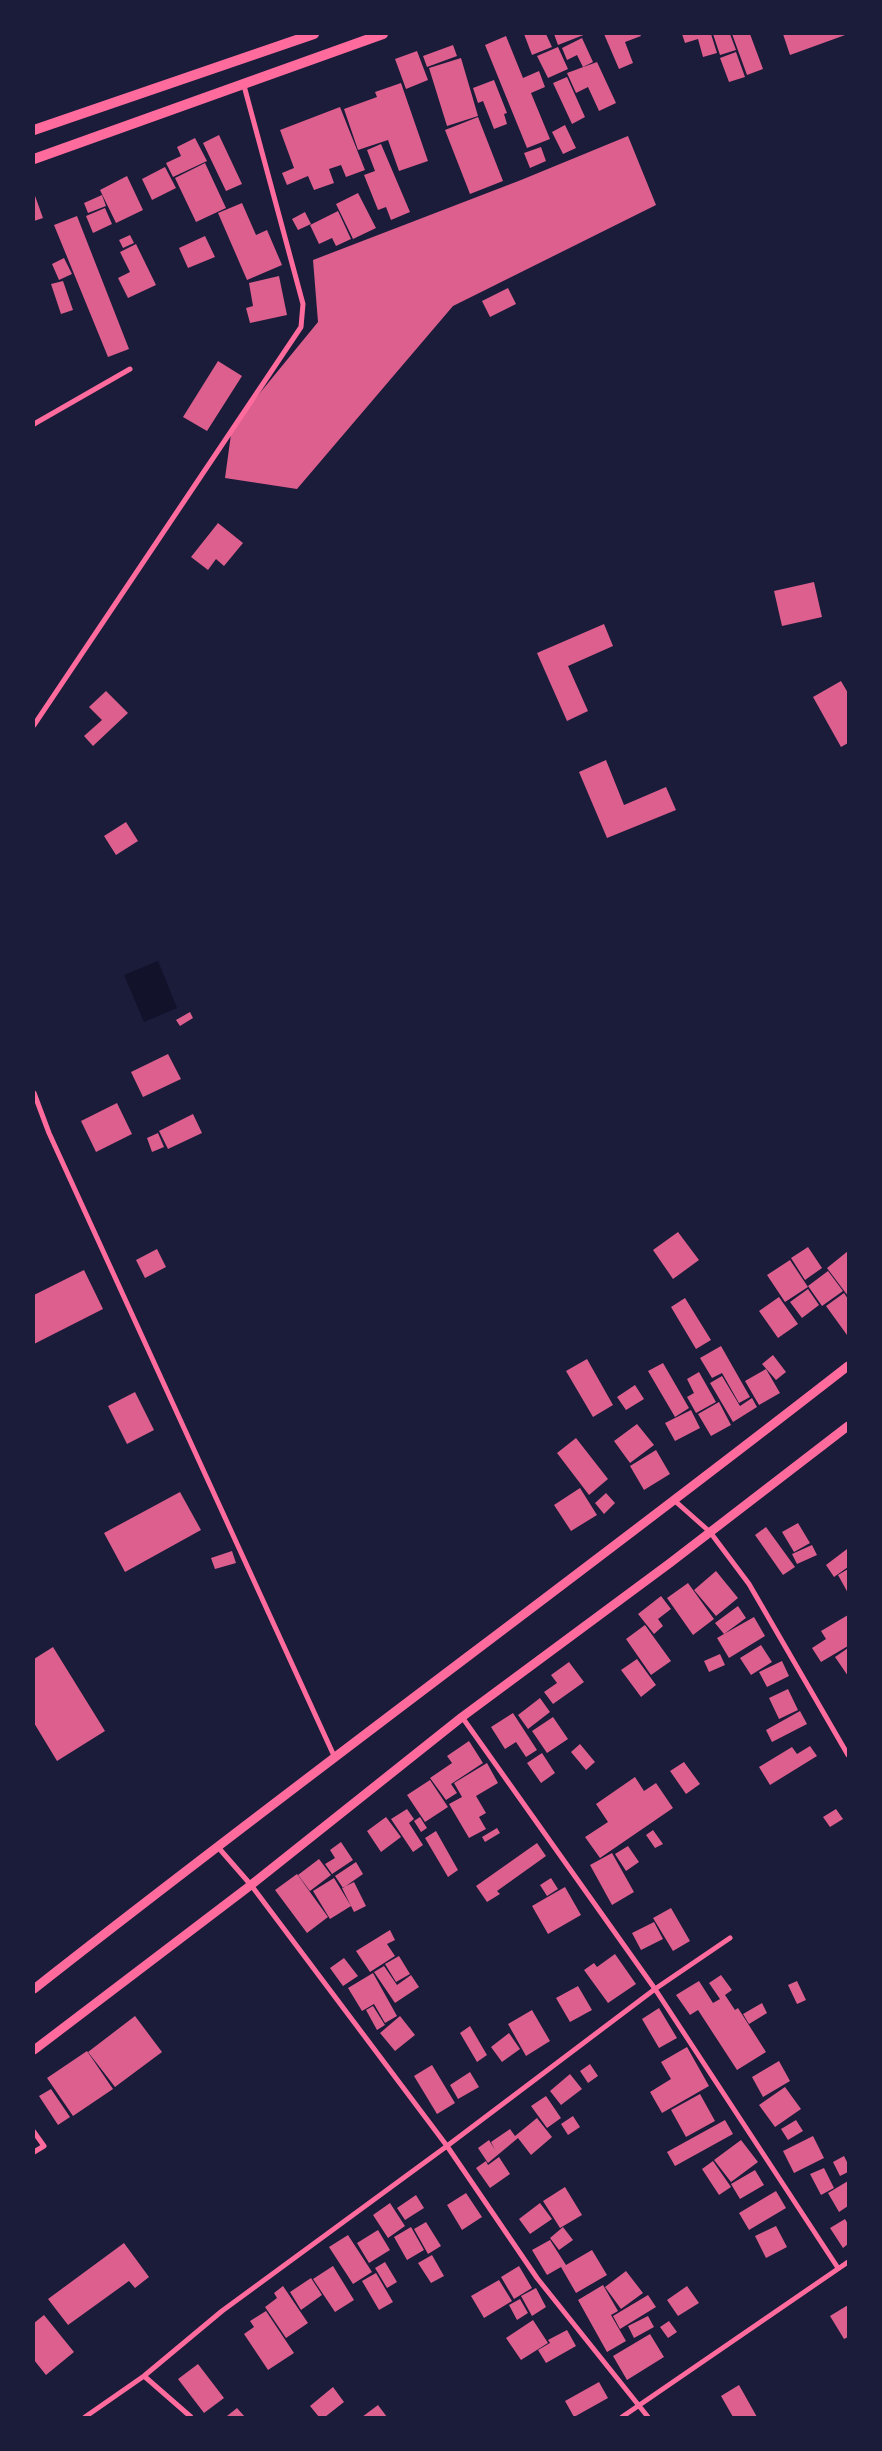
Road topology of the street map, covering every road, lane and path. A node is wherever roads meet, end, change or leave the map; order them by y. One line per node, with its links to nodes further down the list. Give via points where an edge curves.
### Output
1 (314, 34): 4 (main road)
2 (383, 34): 3 (main road)
3 (243, 82): 5 (main road); 8 (street, via 303,304 301,327)
4 (34, 130)
5 (34, 159)
6 (130, 369): 7 (street)
7 (34, 424)
8 (34, 725)
9 (34, 1093): 16 (street, via 49,1133)
10 (848, 1366): 12 (street)
11 (848, 1426): 13 (street)
12 (675, 1501): 13 (street); 16 (street)
13 (710, 1532): 14 (street); 15 (street, via 749,1584)
14 (462, 1717): 18 (street); 21 (street)
15 (848, 1755)
16 (335, 1759): 17 (street)
17 (217, 1846): 18 (street); 20 (street)
18 (251, 1885): 22 (street); 24 (street)
19 (730, 1938): 21 (street)
20 (34, 1989)
21 (655, 1989): 24 (street); 27 (street)
22 (34, 2050)
23 (34, 2132): 25 (street, via 44,2146)
24 (447, 2146): 28 (street, via 222,2311); 29 (street, via 537,2278)
25 (34, 2152)
26 (848, 2262): 27 (street)
27 (838, 2268): 29 (street)
28 (144, 2376): 30 (street); 31 (street)
29 (638, 2405): 32 (street); 33 (street)
30 (85, 2417)
31 (191, 2417)
32 (622, 2417)
33 (648, 2417)

